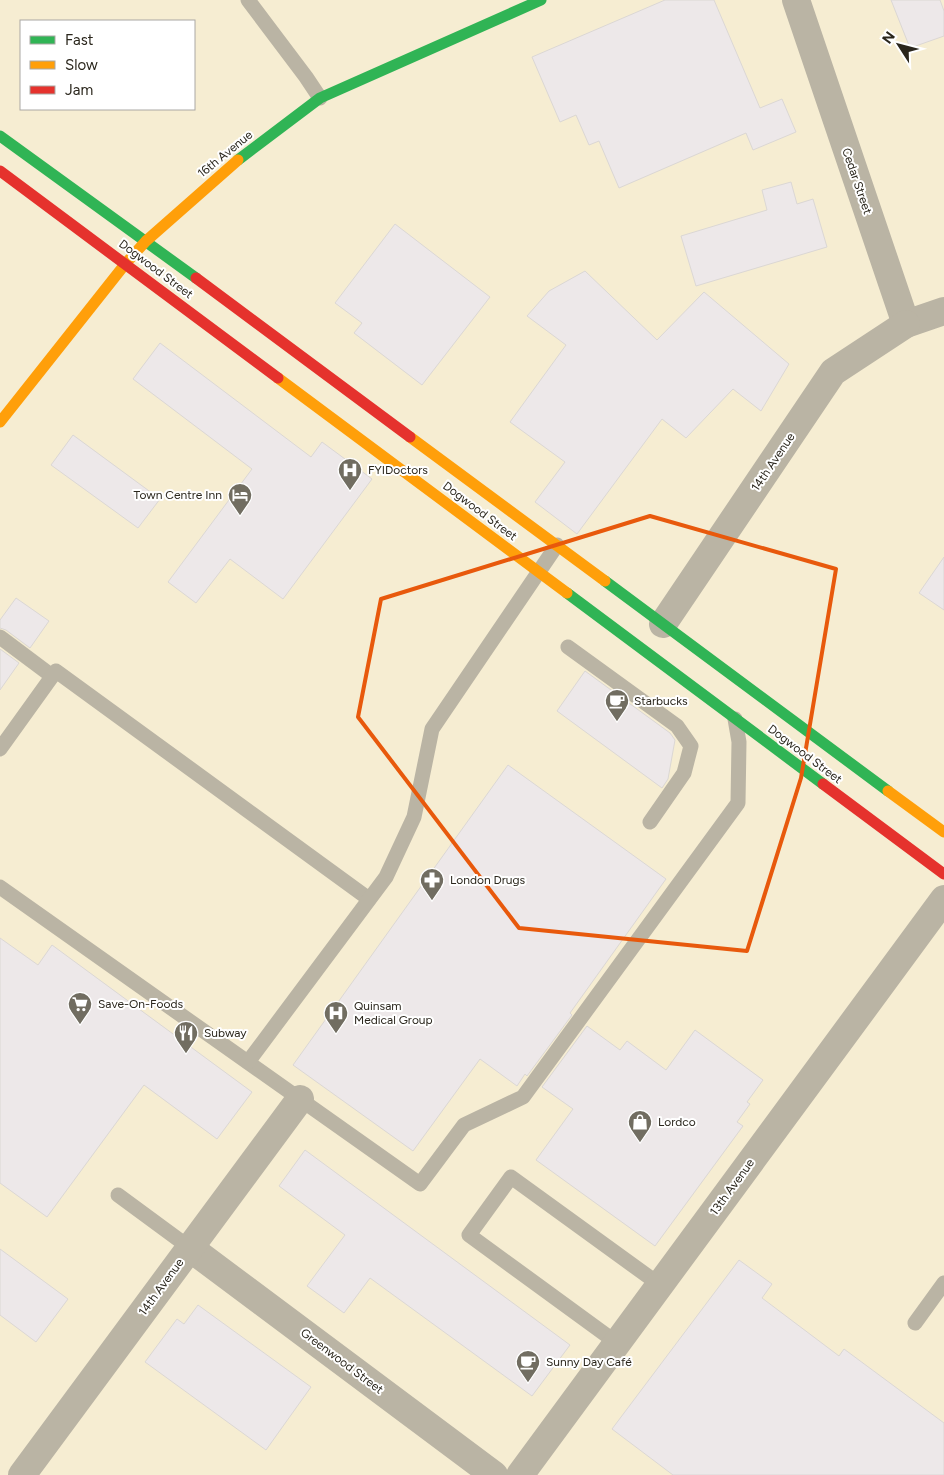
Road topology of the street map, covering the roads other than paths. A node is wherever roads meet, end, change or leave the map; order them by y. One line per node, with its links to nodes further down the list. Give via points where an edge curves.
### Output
1 (248, 0): 4 (lane)
2 (540, 0): 4 (main road, 16th Avenue)
3 (796, 0): 10 (street, Cedar Street)
4 (320, 98): 7 (main road, 16th Avenue, via 228,167)
5 (0, 136): 7 (main road, Dogwood Street)
6 (0, 171): 8 (main road, Dogwood Street)
7 (146, 241): 8 (main road, 16th Avenue); 12 (main road, Dogwood Street)
8 (126, 263): 11 (main road, 16th Avenue); 13 (main road, Dogwood Street)
9 (944, 311): 10 (street)
10 (906, 324): 14 (street, 14th Avenue, via 833,372)
11 (0, 422)
12 (557, 545): 13 (lane); 14 (main road, Dogwood Street)
13 (538, 572): 18 (main road, Dogwood Street); 24 (lane, via 432,729 414,817 386,877)
14 (663, 624): 21 (main road, Dogwood Street)
15 (0, 638): 17 (lane)
16 (568, 647): 20 (lane, via 678,726 691,746 684,773)
17 (52, 676): 19 (lane); 24 (lane, via 56,671)
18 (735, 719): 22 (main road, Dogwood Street); 27 (lane, via 739,742 738,803 523,1097 464,1125 420,1184)
19 (0, 749)
20 (650, 822)
21 (944, 832)
22 (944, 874)
23 (0, 887): 26 (lane)
24 (370, 899): 26 (lane)
25 (944, 899): 31 (street, 13th Avenue)
26 (248, 1062): 27 (lane)
27 (300, 1099): 29 (street, 14th Avenue)
28 (118, 1195): 29 (lane)
29 (190, 1248): 34 (street, 14th Avenue); 35 (street, Greenwood Street)
30 (944, 1283): 32 (lane)
31 (660, 1285): 33 (street, 13th Avenue); 33 (lane, via 511,1177 479,1220 469,1235)
32 (915, 1323)
33 (617, 1344): 36 (street, 13th Avenue)
34 (22, 1475)
35 (494, 1475)
36 (520, 1475)

